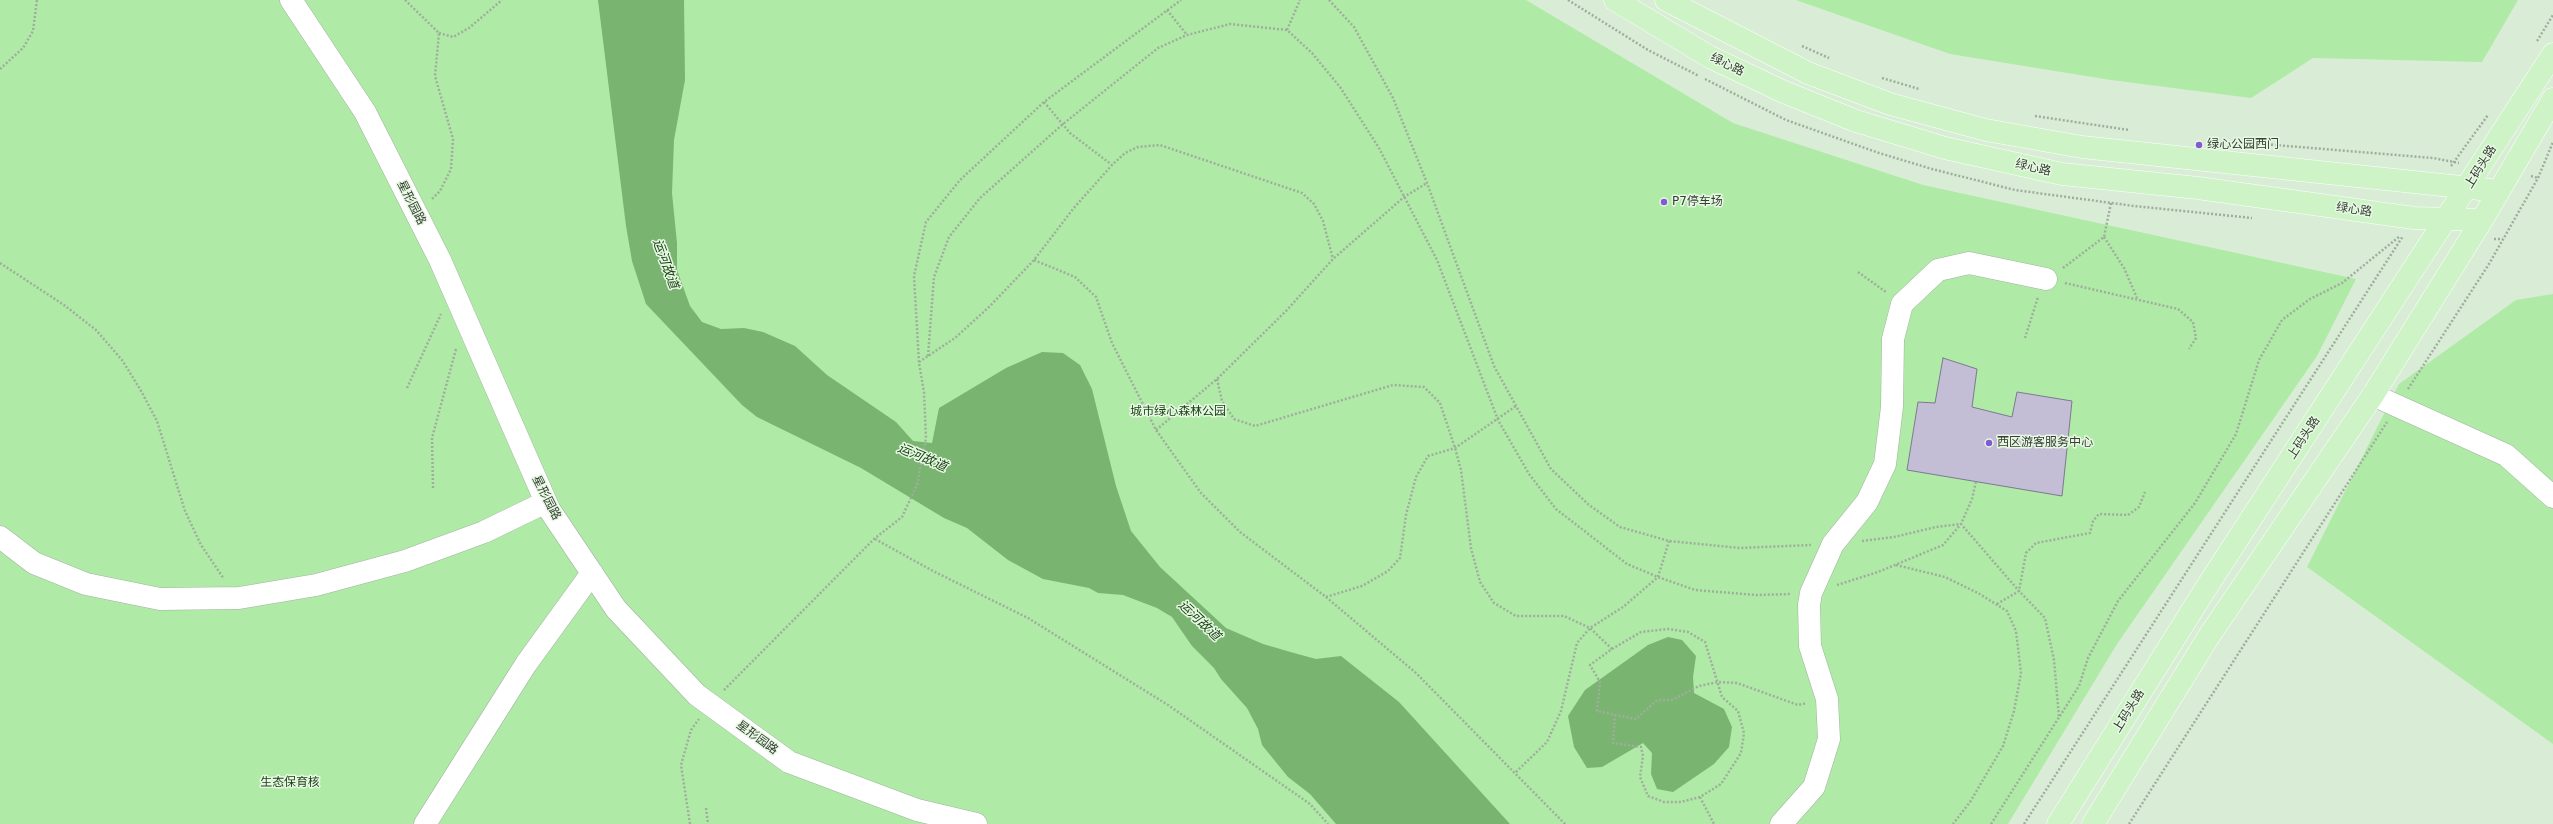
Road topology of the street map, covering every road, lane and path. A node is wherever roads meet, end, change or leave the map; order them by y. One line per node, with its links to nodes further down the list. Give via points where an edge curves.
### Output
1 (37, 0): 17 (path, via 33,31 23,48)
2 (291, 0): 39 (street, 星形园路, via 365,112)
3 (406, 0): 12 (path)
4 (502, 0): 12 (path, via 469,28 453,37)
5 (1181, 0): 10 (path)
6 (1300, 0): 11 (path)
7 (1329, 0): 33 (path, via 1354,27 1393,98)
8 (1615, 0): 40 (main road, 绿心路, via 1710,57 1784,92 1856,121 1945,148 2062,174 2198,188 2414,218)
9 (1666, 0): 34 (main road, via 1808,73 1890,104 1986,130 2082,147)
10 (1167, 10): 13 (path); 21 (path)
11 (1287, 30): 13 (path, via 1230,24); 37 (path, via 1312,53 1340,87 1379,148)
12 (439, 33): 39 (path, via 435,76 453,139 451,169 440,191)
13 (1187, 35): 24 (path, via 1158,48)
14 (1798, 44): 16 (path)
15 (2553, 54): 20 (main road, 上码头路)
16 (1834, 60)
17 (0, 69)
18 (1877, 76): 19 (path)
19 (1921, 90)
20 (2526, 97): 22 (main road, via 2529,104 2538,108); 30 (main road, 上码头路)
21 (1044, 102): 24 (path); 57 (path, via 960,180 926,222 914,276)
22 (2550, 103): 31 (main road)
23 (2034, 116): 25 (path)
24 (1063, 124): 29 (path, via 1070,133); 56 (path, via 980,198 949,238 934,277)
25 (2135, 131)
26 (2553, 141): 32 (path)
27 (2259, 144): 28 (path)
28 (2454, 162): 30 (path); 34 (path)
29 (1112, 165): 43 (path, via 1125,153 1138,147 1160,144 1302,192 1314,204 1323,221); 44 (path, via 1072,209)
30 (2482, 166): 35 (main road, 上码头路)
31 (2509, 172): 32 (path); 36 (main road)
32 (2538, 178): 61 (path, via 2489,264)
33 (1428, 183): 37 (path); 62 (path, via 1494,366)
34 (2438, 184): 35 (main road)
35 (2468, 188): 36 (main road); 40 (main road, 上码头路)
36 (2498, 191): 41 (main road)
37 (1404, 197): 43 (path); 63 (path, via 1437,260)
38 (2111, 203): 42 (path)
39 (417, 214): 70 (street, 星形园路, via 443,267)
40 (2448, 219): 41 (main road, 绿心路); 50 (main road, 上码头路)
41 (2482, 220): 52 (main road)
42 (2104, 238): 47 (path); 48 (path, via 2124,268)
43 (1333, 259): 58 (path, via 1286,311)
44 (1034, 260): 56 (path, via 955,338); 64 (path, via 1075,277 1096,297 1112,343)
45 (0, 263): 82 (path, via 64,305 96,330 122,360 157,421 185,511 201,545)
46 (1858, 272): 49 (path)
47 (2046, 279): 48 (path); 49 (street, via 1969,263 1938,270); 53 (path)
48 (2138, 298): 55 (path, via 2178,309 2193,322 2196,338)
49 (1902, 304): 75 (street, via 1893,339 1892,407 1885,464 1866,502)
50 (2390, 308): 52 (main road, via 2400,307 2413,316); 105 (main road, 上码头路, via 2208,585)
51 (443, 310): 59 (path)
52 (2416, 325): 60 (main road)
53 (2025, 338)
54 (457, 347): 67 (path, via 432,438)
55 (2190, 350)
56 (928, 356): 57 (path)
57 (919, 363): 73 (path, via 924,392 926,438 917,485 902,517)
58 (1217, 378): 64 (path); 65 (path, via 1222,401 1234,419 1255,426 1393,385 1424,387 1440,403)
59 (407, 388)
60 (2373, 395): 61 (street); 106 (main road, via 2209,636)
61 (2398, 405): 69 (street, via 2506,455); 107 (path)
62 (1516, 406): 63 (path); 74 (path, via 1551,469 1589,505 1620,527)
63 (1498, 420): 65 (path); 78 (path, via 1529,474 1556,509 1627,564)
64 (1156, 430): 81 (path, via 1201,493 1240,532)
65 (1455, 448): 81 (path, via 1428,456 1416,478 1406,514 1400,558 1388,571 1362,586); 84 (path, via 1461,470 1471,548 1480,582 1494,603 1516,616 1564,616)
66 (1976, 481): 71 (path, via 1972,499)
67 (433, 488)
68 (2145, 492): 79 (path, via 2139,507 2128,514 2099,514 2093,521 2090,533 2036,543 2026,553)
69 (2553, 497)
70 (546, 502): 77 (street, 星形园路); 82 (street, via 484,532 405,561 316,585)
71 (1961, 524): 75 (path, via 1894,537); 76 (path, via 1942,545); 79 (path)
72 (0, 537): 82 (street, via 34,563 86,584 160,599)
73 (874, 539): 88 (path); 98 (path, via 1028,618 1168,705 1310,804)
74 (1669, 541): 75 (path, via 1740,548); 78 (path)
75 (1833, 544): 80 (street)
76 (1896, 565): 80 (path); 83 (path, via 1945,577)
77 (592, 573): 88 (street, 星形园路, via 616,609 697,695); 94 (street, via 526,664)
78 (1658, 577): 80 (path, via 1695,590 1756,595); 84 (path, via 1623,607)
79 (2019, 592): 83 (path); 90 (path, via 2045,618 2054,660)
80 (1811, 593): 87 (street, via 1810,646)
81 (1326, 597): 91 (path, via 1416,673)
82 (238, 598)
83 (1997, 604): 102 (path, via 2007,611 2016,631 2021,673 2014,711 2003,746 1970,802)
84 (1590, 628): 85 (path); 91 (path, via 1577,643 1561,711 1547,742)
85 (1612, 649): 86 (path, via 1641,632 1668,628 1688,632 1706,642); 89 (path, via 1590,665 1600,682 1597,711)
86 (1718, 682): 87 (path, via 1737,683 1798,705); 89 (path, via 1699,686 1672,700 1657,700 1636,719); 92 (path, via 1722,697 1738,711 1744,740 1741,753 1721,784)
87 (1827, 699): 101 (street, via 1829,739 1814,787)
88 (710, 704): 95 (path, via 691,730 681,765); 97 (street, 星形园路, via 789,762 917,810)
89 (1615, 715): 92 (path, via 1613,743 1641,747 1644,756 1640,777 1648,796 1664,802 1681,802)
90 (2059, 717): 103 (path); 104 (path, via 2079,686 2088,658 2118,601 2195,503 2236,434 2259,360 2282,320 2310,299 2342,283 2406,232)
91 (1516, 772): 99 (path)
92 (1700, 797): 100 (path)
93 (706, 808): 96 (path)
94 (425, 824)
95 (690, 824)
96 (708, 824)
97 (976, 824)
98 (1328, 824)
99 (1565, 824)
100 (1714, 824)
101 (1781, 824)
102 (1953, 824)
103 (1991, 824)
104 (2024, 824)
105 (2058, 824)
106 (2093, 824)
107 (2129, 824)

